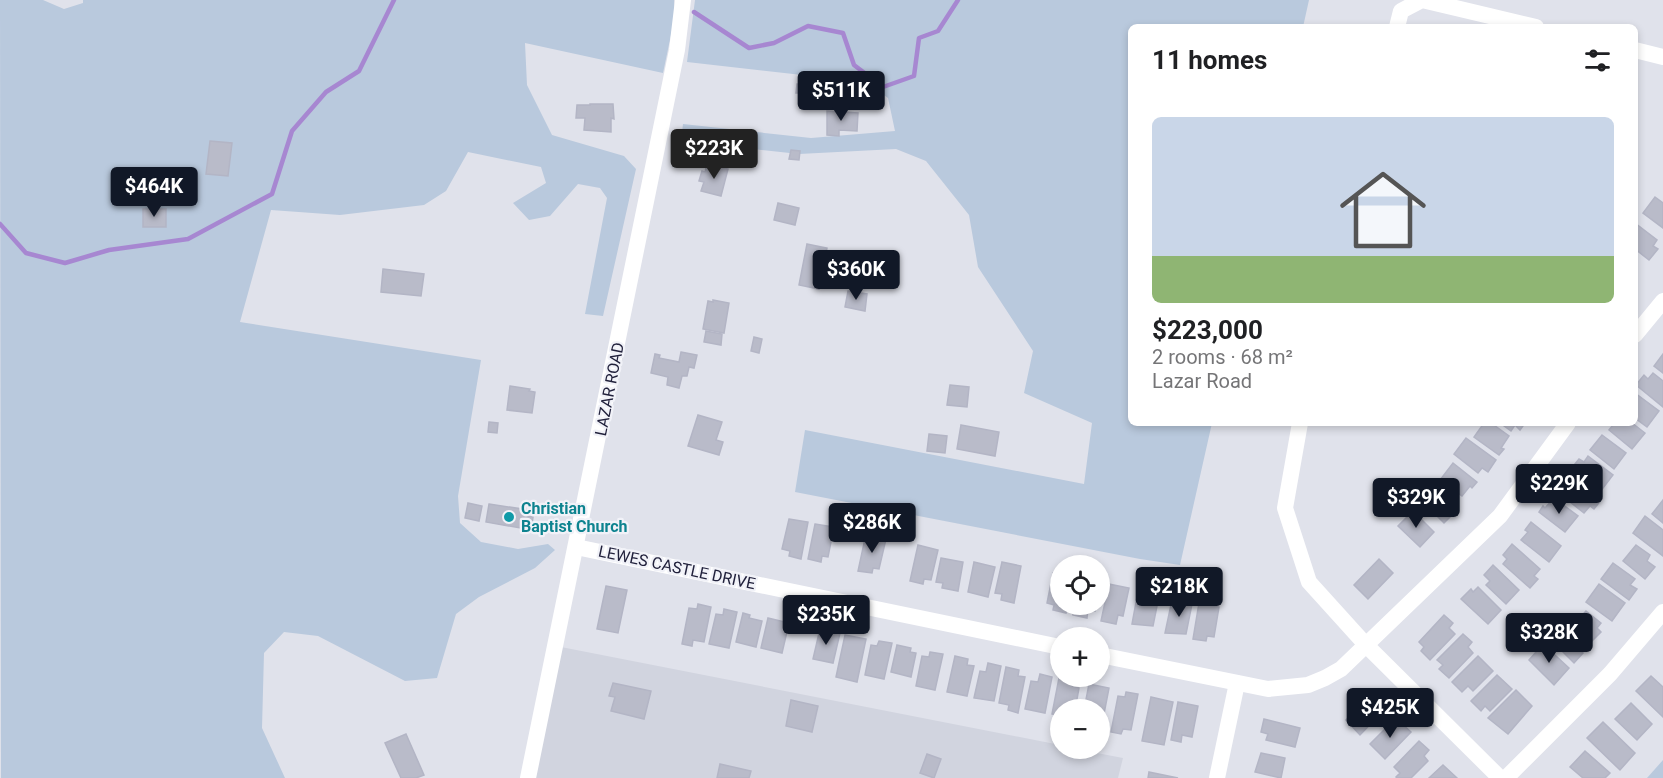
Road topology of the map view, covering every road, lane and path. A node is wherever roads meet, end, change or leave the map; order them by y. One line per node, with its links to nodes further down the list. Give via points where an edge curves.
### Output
1 (683, 0): 10 (street, LAZAR ROAD, via 677,50)
2 (1399, 19): 3 (street, via 1422,0)
3 (1523, 24)
4 (1638, 51): 5 (street)
5 (1663, 57)
6 (1663, 301): 7 (street)
7 (1638, 331)
8 (1300, 426): 13 (street, via 1286,508 1309,582)
9 (1566, 426): 13 (street, via 1500,516)
10 (576, 547): 12 (street, LEWES CASTLE DRIVE); 16 (street, LAZAR ROAD)
11 (1663, 612): 19 (street, via 1610,674)
12 (1050, 644)
13 (1365, 645): 15 (street, via 1341,669 1308,685 1268,689); 18 (street)
14 (1110, 657): 15 (street)
15 (1237, 683): 17 (street)
16 (528, 778)
17 (1217, 778)
18 (1500, 778)
19 (1506, 778)

